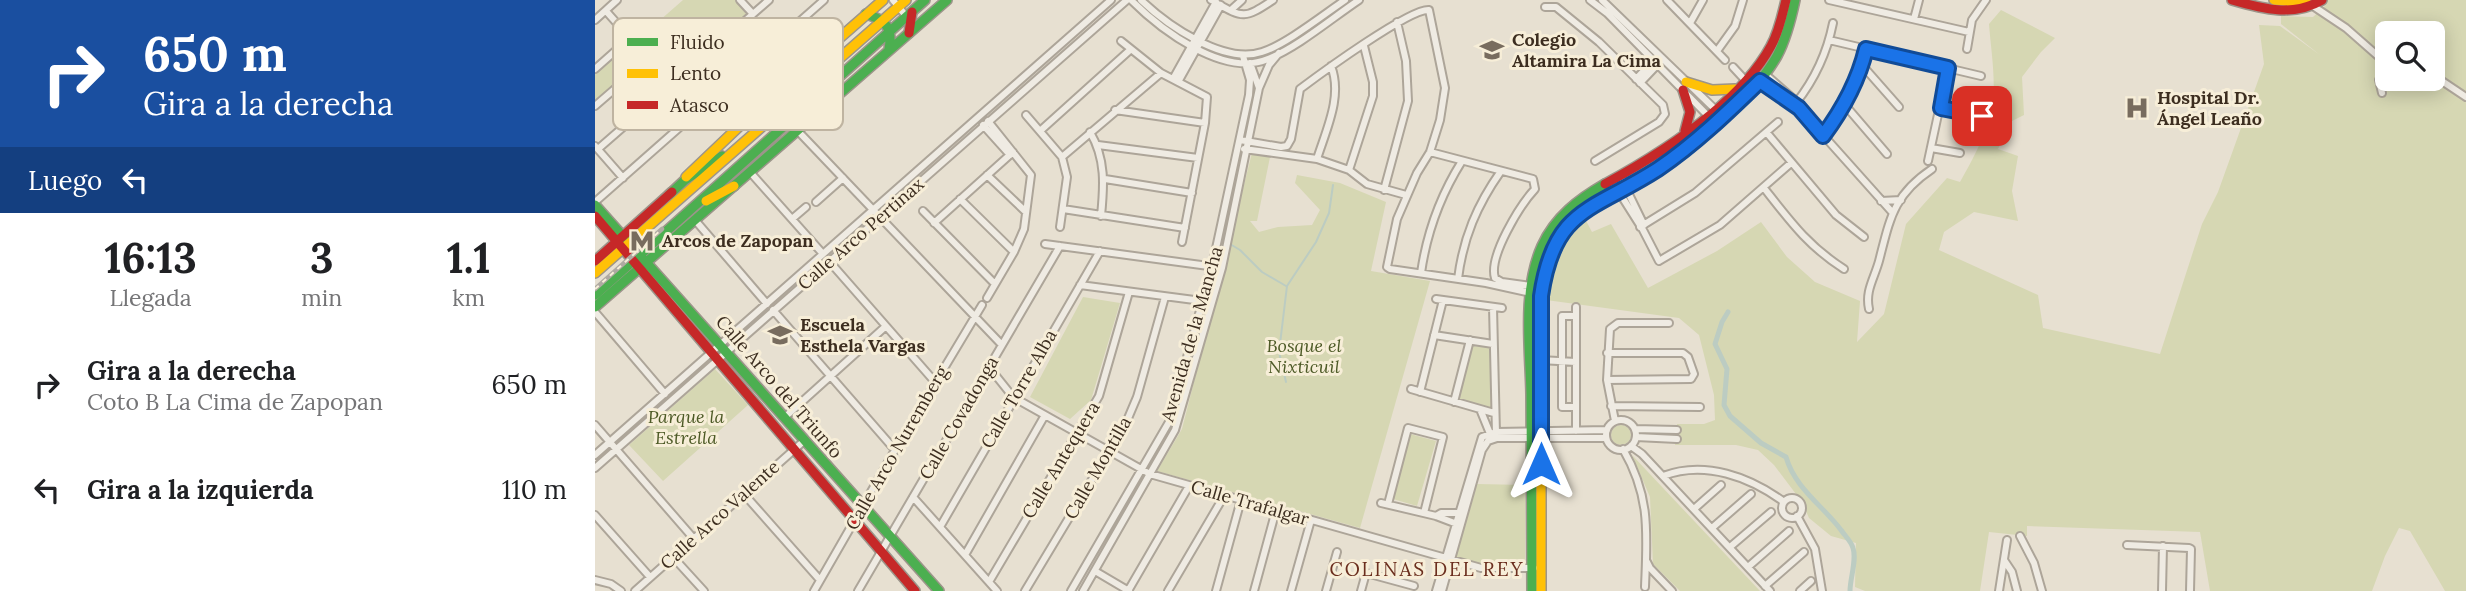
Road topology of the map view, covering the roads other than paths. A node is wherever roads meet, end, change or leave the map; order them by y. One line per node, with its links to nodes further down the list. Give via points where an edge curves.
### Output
1 (617, 0): 36 (street)
2 (740, 0): 37 (street)
3 (769, 0): 37 (street)
4 (824, 0): 41 (street)
5 (883, 0): 38 (street)
6 (925, 0): 39 (street)
7 (947, 0): 51 (street)
8 (1111, 0): 96 (street, Calle Arco Pertinax)
9 (1129, 0): 55 (street, via 1161,26); 102 (street, Calle Arco Pertinax)
10 (1141, 0): 55 (street)
11 (1242, 0): 34 (street)
12 (1273, 0): 34 (street, via 1250,15)
13 (1345, 0): 66 (street, via 1275,46)
14 (1359, 0): 63 (street)
15 (1590, 0): 68 (street)
16 (1602, 0): 68 (street)
17 (1667, 0): 47 (street)
18 (1703, 0): 47 (street)
19 (1743, 0): 61 (street, via 1735,26)
20 (1786, 0): 80 (street, via 1774,40)
21 (1795, 0): 78 (street, via 1783,44)
22 (1829, 0): 30 (street)
23 (1880, 0): 35 (street)
24 (1919, 0): 44 (street)
25 (1986, 0): 50 (street)
26 (2232, 0): 32 (street, via 2279,10)
27 (2274, 0): 32 (street)
28 (2322, 0): 32 (street)
29 (902, 1): 39 (street); 43 (street)
30 (1841, 1): 35 (street)
31 (1216, 3): 34 (street); 55 (street)
32 (2310, 3): 64 (street)
33 (1545, 7): 81 (street, via 1556,7)
34 (1231, 10)
35 (1877, 10): 44 (street)
36 (606, 11): 42 (street); 45 (street)
37 (753, 14): 40 (street)
38 (866, 14): 43 (street); 52 (street)
39 (909, 14): 49 (street); 51 (street)
40 (748, 18)
41 (803, 18)
42 (613, 19)
43 (883, 19): 49 (street); 65 (street)
44 (1914, 19): 50 (street)
45 (595, 20)
46 (1397, 22): 56 (street); 122 (street, via 1420,10 1431,14 1445,88); 146 (street, via 1406,61 1408,101)
47 (1690, 23): 61 (street)
48 (1833, 23): 53 (street)
49 (890, 31): 59 (street); 75 (street)
50 (1969, 32): 58 (street)
51 (909, 33): 59 (street)
52 (843, 34)
53 (1829, 40): 57 (street); 89 (street)
54 (1121, 41): 60 (street)
55 (1196, 44): 66 (street); 69 (street, via 1219,58); 79 (street)
56 (1364, 46): 71 (street); 135 (street, via 1373,96)
57 (1866, 49): 70 (street); 73 (street)
58 (1967, 49)
59 (888, 50): 87 (street)
60 (1130, 50): 76 (street); 109 (street)
61 (1717, 51): 67 (street)
62 (613, 53): 74 (street)
63 (1279, 53): 69 (street); 84 (street, Avenida de la Mancha)
64 (2375, 54)
65 (843, 55)
66 (1245, 55): 69 (street, Avenida de la Mancha)
67 (1725, 60)
68 (1655, 62): 81 (street); 83 (street)
69 (1248, 64): 84 (street, Avenida de la Mancha); 114 (street, Avenida de la Mancha, via 1250,88)
70 (1862, 65): 90 (street); 92 (street)
71 (1331, 66): 118 (street, via 1300,89); 129 (street, via 1337,79 1336,93)
72 (1733, 68): 80 (street)
73 (1948, 68): 77 (street); 93 (street)
74 (595, 69)
75 (843, 73)
76 (1161, 73): 79 (street); 94 (street)
77 (1980, 76)
78 (1763, 77): 89 (street); 99 (street)
79 (1176, 80): 101 (street, via 1207,97)
80 (1745, 80): 85 (street)
81 (1638, 81): 132 (street, via 1663,105 1665,114)
82 (2445, 83): 88 (street)
83 (1684, 86): 85 (street); 95 (street); 112 (street, via 1690,112)
84 (1259, 88): 116 (street, Avenida de la Mancha)
85 (1737, 88): 95 (street)
86 (613, 90): 91 (street)
87 (843, 90)
88 (2466, 97)
89 (1797, 105): 113 (street)
90 (1845, 105): 113 (street); 125 (street)
91 (595, 106)
92 (1899, 107)
93 (1941, 108): 98 (street); 121 (street)
94 (1115, 110): 101 (street); 110 (street)
95 (1710, 111): 99 (street); 112 (street)
96 (980, 116): 102 (street); 157 (street, Calle Arco Pertinax)
97 (1026, 116): 109 (street)
98 (1982, 116)
99 (1719, 120): 145 (street, via 1665,163)
100 (1778, 122): 111 (street)
101 (1205, 123): 128 (street)
102 (986, 124): 124 (street); 164 (street, Calle Arco Pertinax)
103 (618, 130): 119 (street)
104 (677, 130): 139 (street)
105 (735, 130): 148 (street)
106 (759, 130): 117 (street)
107 (780, 130): 161 (street)
108 (797, 130): 137 (street); 140 (street)
109 (1039, 131): 126 (street)
110 (1090, 132): 115 (street); 126 (street)
111 (1767, 133): 133 (street); 169 (street, via 1695,193)
112 (1682, 136): 141 (street)
113 (1823, 136): 152 (street)
114 (1240, 144): 116 (street); 182 (street, Avenida de la Mancha)
115 (1098, 145): 128 (street); 142 (street)
116 (1248, 145): 120 (street); 183 (street, Avenida de la Mancha)
117 (741, 146): 148 (street, via 705,166); 173 (street)
118 (1287, 146): 120 (street); 127 (street)
119 (597, 148): 139 (street)
120 (1263, 148): 127 (street)
121 (1931, 148): 123 (street); 130 (street)
122 (1430, 152): 131 (street); 149 (street)
123 (1960, 153)
124 (1011, 154): 138 (street); 159 (street, via 1031,174)
125 (1887, 154)
126 (1062, 156): 156 (street, via 1067,177)
127 (1293, 156): 129 (street)
128 (1198, 158): 147 (street)
129 (1317, 159): 135 (street)
130 (1928, 160)
131 (1462, 161): 136 (street); 186 (street, via 1430,226)
132 (1595, 161)
133 (1791, 163): 144 (street); 171 (street, via 1836,215)
134 (1932, 169): 151 (street)
135 (1349, 170): 146 (street)
136 (1501, 171): 187 (street, via 1471,222); 190 (street, via 1530,177 1536,185 1513,218 1493,272 1495,278)
137 (750, 172): 143 (street); 165 (street)
138 (987, 175): 150 (street); 159 (street)
139 (623, 178): 154 (street)
140 (843, 178): 153 (street); 157 (street)
141 (1616, 178): 145 (street); 191 (street, via 1575,203 1551,229 1537,259)
142 (1105, 179): 147 (street); 163 (street)
143 (734, 186): 161 (street); 166 (street)
144 (1764, 188): 169 (street, via 1720,225 1659,261); 184 (street, via 1800,233)
145 (1622, 189): 169 (street); 217 (street, via 1578,215 1553,246 1541,296)
146 (1384, 190): 149 (street)
147 (1192, 193): 170 (street)
148 (669, 195): 173 (street)
149 (1406, 195): 186 (street, via 1387,265)
150 (960, 199): 167 (street); 177 (street)
151 (1901, 200): 152 (street); 160 (street)
152 (1881, 201): 160 (street)
153 (816, 202)
154 (595, 204): 173 (street, Calle Arco del Triunfo)
155 (806, 207): 165 (street)
156 (1063, 209): 163 (street); 168 (street)
157 (873, 210): 164 (street); 178 (street, Calle Arco Pertinax)
158 (923, 211): 167 (street)
159 (1027, 212): 177 (street)
160 (1892, 212): 202 (street, via 1866,295)
161 (686, 215): 181 (street)
162 (595, 216): 173 (street, Calle Arco del Triunfo)
163 (1101, 216): 170 (street)
164 (880, 217): 180 (street, Calle Arco Pertinax); 205 (street)
165 (792, 219): 178 (street)
166 (695, 220): 181 (street); 197 (street)
167 (934, 223): 188 (street)
168 (1060, 227)
169 (1642, 227)
170 (1185, 228): 172 (street)
171 (1864, 237)
172 (1182, 242)
173 (622, 243): 179 (street); 181 (street, Calle Arco del Triunfo); 185 (street)
174 (1045, 244): 175 (street)
175 (1060, 246): 176 (street); 212 (street, Calle Covadonga)
176 (1100, 251): 182 (street); 189 (street, Calle Torre Alba)
177 (1014, 252): 188 (street)
178 (823, 254): 197 (street, Calle Arco Pertinax)
179 (595, 261)
180 (829, 261): 204 (street, Calle Arco Pertinax); 208 (street)
181 (640, 263): 193 (street); 203 (street); 213 (street, Calle Arco del Triunfo); 215 (street, Calle Arco del Triunfo)
182 (1212, 267): 183 (street); 196 (street, Avenida de la Mancha)
183 (1222, 268): 258 (street, Avenida de la Mancha, via 1175,430)
184 (1843, 269)
185 (595, 273)
186 (1421, 273): 187 (street)
187 (1458, 279): 190 (street)
188 (994, 283): 195 (street)
189 (1080, 285): 192 (street); 227 (street, Calle Torre Alba)
190 (1518, 287): 191 (street)
191 (1531, 290): 216 (street)
192 (1129, 292): 194 (street); 241 (street, Calle Antequera, via 1099,396)
193 (595, 295)
194 (1165, 297): 196 (street); 254 (street, Calle Montilla, via 1137,397)
195 (986, 298)
196 (1202, 302): 257 (street, Avenida de la Mancha, via 1169,422)
197 (767, 304): 213 (street, Calle Arco Pertinax)
198 (982, 305): 205 (street, Calle Arco Nuremberg)
199 (1493, 307): 201 (street); 209 (street, via 1440,299); 211 (street)
200 (1576, 307): 206 (street)
201 (1502, 308)
202 (1869, 309)
203 (595, 310): 226 (street)
204 (773, 310): 213 (street, Calle Arco Pertinax); 221 (street)
205 (974, 316): 212 (street); 223 (street, Calle Arco Nuremberg)
206 (1576, 316): 218 (street, via 1562,316); 219 (street)
207 (1669, 323): 214 (street, via 1613,325)
208 (886, 326): 221 (street); 223 (street)
209 (1434, 335): 210 (street); 225 (street)
210 (1471, 340): 211 (street); 228 (street)
211 (1493, 344): 233 (street)
212 (1002, 345): 220 (street, Calle Covadonga)
213 (724, 347): 215 (street, Calle Arco Pertinax); 235 (street, Calle Arco del Triunfo)
214 (1607, 353): 222 (street); 222 (street, via 1683,353 1694,374 1691,379)
215 (714, 356): 226 (street, Calle Arco Pertinax); 250 (street, Calle Arco Pertinax); 251 (street, Calle Arco del Triunfo)
216 (1531, 362): 217 (street); 243 (street)
217 (1542, 362): 218 (street); 243 (street)
218 (1563, 362): 219 (street); 230 (street, via 1562,407)
219 (1576, 362): 230 (street)
220 (989, 367): 227 (street, Calle Trafalgar); 265 (street, Calle Covadonga)
221 (830, 376): 235 (street); 253 (street)
222 (1607, 380): 229 (street)
223 (935, 382): 253 (street, Calle Arco Nuremberg)
224 (1411, 389): 225 (street)
225 (1420, 392): 228 (street)
226 (664, 394): 248 (street, Calle Arco Pertinax)
227 (1013, 397): 234 (street, Calle Trafalgar); 280 (street, Calle Torre Alba)
228 (1454, 402): 232 (street)
229 (1611, 406): 231 (street); 236 (street)
230 (1576, 407): 240 (street)
231 (1700, 407)
232 (1480, 409): 233 (street); 244 (street)
233 (1494, 413): 244 (street)
234 (1045, 415): 241 (street, Calle Trafalgar); 293 (street)
235 (786, 417): 247 (street, Calle Arco del Triunfo)
236 (1615, 421): 238 (street, via 1626,421); 242 (street)
237 (595, 425): 248 (street)
238 (1635, 429): 239 (street); 245 (street)
239 (1677, 430)
240 (1576, 431): 242 (street); 243 (street)
241 (1076, 433): 254 (street, Calle Trafalgar); 306 (street, Calle Antequera)
242 (1607, 434): 243 (street); 252 (street, via 1612,447)
243 (1537, 435): 244 (street); 299 (street)
244 (1493, 436): 273 (street, via 1479,442)
245 (1636, 437): 246 (street); 249 (street)
246 (1677, 439)
247 (805, 440): 251 (street, Calle Arco Valente); 268 (street, Calle Arco del Triunfo)
248 (610, 442): 250 (street); 255 (street, Calle Arco Pertinax)
249 (1631, 446): 252 (street); 259 (street)
250 (616, 449): 256 (street, Calle Arco Pertinax); 285 (street)
251 (795, 449): 262 (street, Calle Arco Valente); 277 (street, Calle Arco del Triunfo)
252 (1623, 449): 296 (street, via 1643,492)
253 (895, 450): 268 (street, Calle Arco Nuremberg)
254 (1109, 451): 257 (street, Calle Trafalgar); 319 (street, Calle Montilla)
255 (595, 455)
256 (595, 468)
257 (1141, 470): 258 (street, Calle Trafalgar); 320 (street, Avenida de la Mancha)
258 (1150, 474): 261 (street, Calle Trafalgar); 300 (street, Avenida de la Mancha)
259 (1663, 476): 267 (street, via 1715,471 1751,482); 269 (street)
260 (1721, 485): 269 (street)
261 (1189, 486): 264 (street, Calle Trafalgar); 322 (street)
262 (744, 494): 285 (street, Calle Arco Valente); 304 (street)
263 (1751, 494): 281 (street)
264 (1224, 496): 266 (street, Calle Trafalgar); 323 (street)
265 (913, 497): 280 (street); 284 (street, Calle Covadonga)
266 (1241, 500): 270 (street, Calle Trafalgar); 324 (street)
267 (1784, 502): 276 (street, via 1783,513); 276 (street, via 1794,498 1801,502)
268 (863, 506): 277 (street, Calle Arco Nuremberg); 284 (street, Calle Arco del Triunfo)
269 (1694, 509): 281 (street)
270 (1276, 510): 278 (street, Calle Trafalgar); 325 (street)
271 (1771, 512): 289 (street)
272 (1424, 513): 272 (street, via 1385,503 1408,429 1443,437); 275 (street)
273 (1461, 514): 275 (street); 279 (street)
274 (595, 515): 301 (street)
275 (1437, 516): 279 (street)
276 (1797, 516): 336 (street, via 1815,549)
277 (855, 519): 290 (street, Calle Arco del Triunfo); 304 (street, Calle Arco Nuremberg)
278 (1311, 520): 295 (street, Calle Trafalgar); 326 (street)
279 (1458, 524): 295 (street)
280 (940, 527): 293 (street)
281 (1712, 528): 289 (street)
282 (1789, 531): 298 (street)
283 (2020, 536): 339 (street)
284 (890, 537): 290 (street, Calle Covadonga); 317 (street, Calle Arco del Triunfo)
285 (694, 539): 294 (street, Calle Arco Valente)
286 (2007, 540): 297 (street)
287 (2127, 544): 288 (street)
288 (2163, 546): 340 (street); 341 (street, via 2192,549)
289 (1730, 547): 298 (street)
290 (882, 551): 311 (street, Calle Covadonga); 316 (street, Calle Arco del Triunfo)
291 (1336, 552): 327 (street)
292 (1804, 552): 309 (street)
293 (965, 555): 306 (street)
294 (673, 557): 301 (street, Calle Arco Valente); 314 (street)
295 (1448, 559): 299 (street, Calle Trafalgar, via 1481,568); 330 (street); 331 (street)
296 (1646, 560): 302 (street); 310 (street)
297 (2004, 560): 337 (street); 338 (street)
298 (1748, 567): 309 (street)
299 (1537, 568): 332 (street); 333 (street)
300 (1095, 570): 321 (street, Avenida de la Mancha); 322 (street)
301 (650, 577): 313 (street, Calle Arco Valente)
302 (1657, 577): 310 (street); 334 (street)
303 (595, 580): 312 (street)
304 (820, 580): 315 (street, Calle Arco Nuremberg)
305 (1811, 581): 335 (street)
306 (989, 582): 318 (street)
307 (1401, 583): 308 (street); 328 (street, via 1362,572); 329 (street)
308 (1414, 586)
309 (1767, 588)
310 (1645, 589)
311 (861, 590)
312 (621, 591)
313 (635, 591)
314 (704, 591)
315 (814, 591)
316 (915, 591)
317 (939, 591)
318 (997, 591)
319 (1025, 591)
320 (1071, 591)
321 (1083, 591)
322 (1129, 591)
323 (1168, 591)
324 (1216, 591)
325 (1254, 591)
326 (1291, 591)
327 (1326, 591)
328 (1361, 591)
329 (1399, 591)
330 (1436, 591)
331 (1442, 591)
332 (1532, 591)
333 (1541, 591)
334 (1672, 591)
335 (1800, 591)
336 (1822, 591)
337 (1999, 591)
338 (2017, 591)
339 (2042, 591)
340 (2162, 591)
341 (2190, 591)

